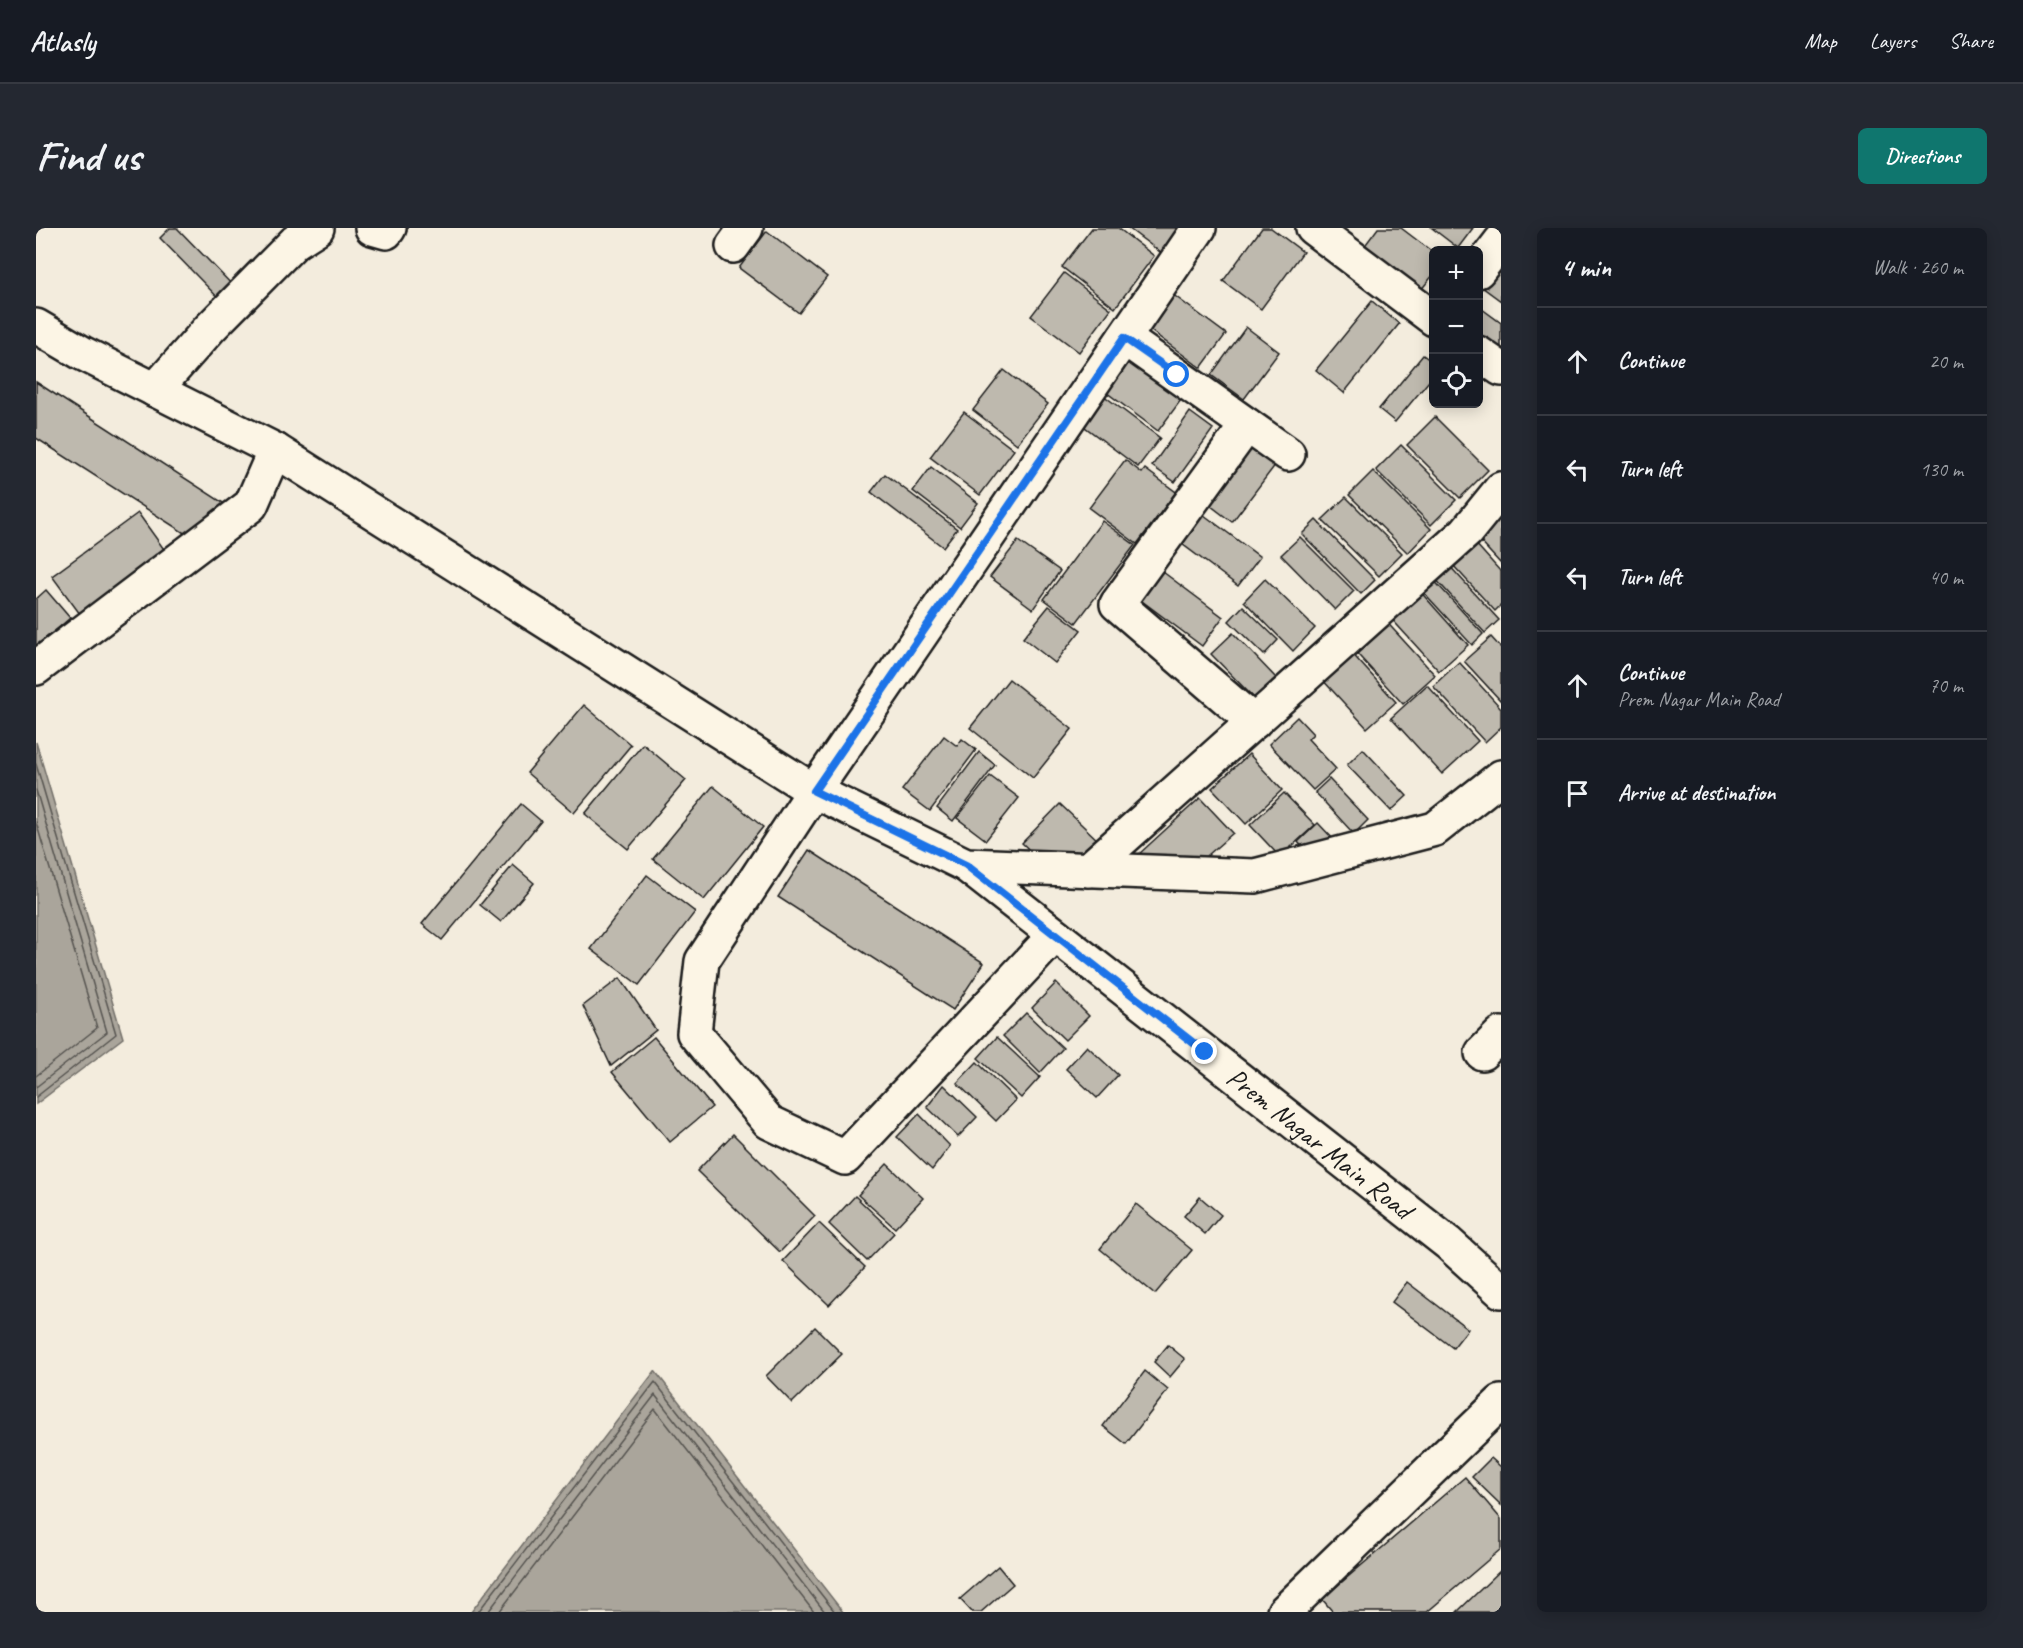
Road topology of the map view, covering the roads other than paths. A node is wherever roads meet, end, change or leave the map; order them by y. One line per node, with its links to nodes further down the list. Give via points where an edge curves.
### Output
1 (317, 228): 13 (street, via 295,242)
2 (372, 228): 3 (street, via 386,232)
3 (389, 228)
4 (1199, 228): 10 (street)
5 (1313, 228): 8 (street)
6 (1501, 241): 7 (street)
7 (1483, 266)
8 (1429, 315)
9 (36, 326): 13 (street)
10 (1124, 338): 14 (street); 21 (street)
11 (1482, 354): 12 (street)
12 (1501, 369)
13 (155, 390): 15 (street)
14 (1247, 425): 16 (street); 19 (street, via 1117,604)
15 (275, 450): 18 (street, via 251,504); 21 (street)
16 (1288, 454)
17 (1501, 489): 19 (street, via 1466,532)
18 (36, 668)
19 (1254, 722): 23 (street)
20 (1501, 777): 23 (street, via 1435,829 1255,876)
21 (814, 791): 22 (street); 24 (street, via 702,961 694,1034 769,1122 845,1158)
22 (966, 865): 23 (street); 24 (street, Prem Nagar Main Road)
23 (1088, 870)
24 (1055, 934): 25 (street, Prem Nagar Main Road, via 1448,1243)
25 (1501, 1291)
26 (1501, 1402): 27 (street)
27 (1284, 1612)

